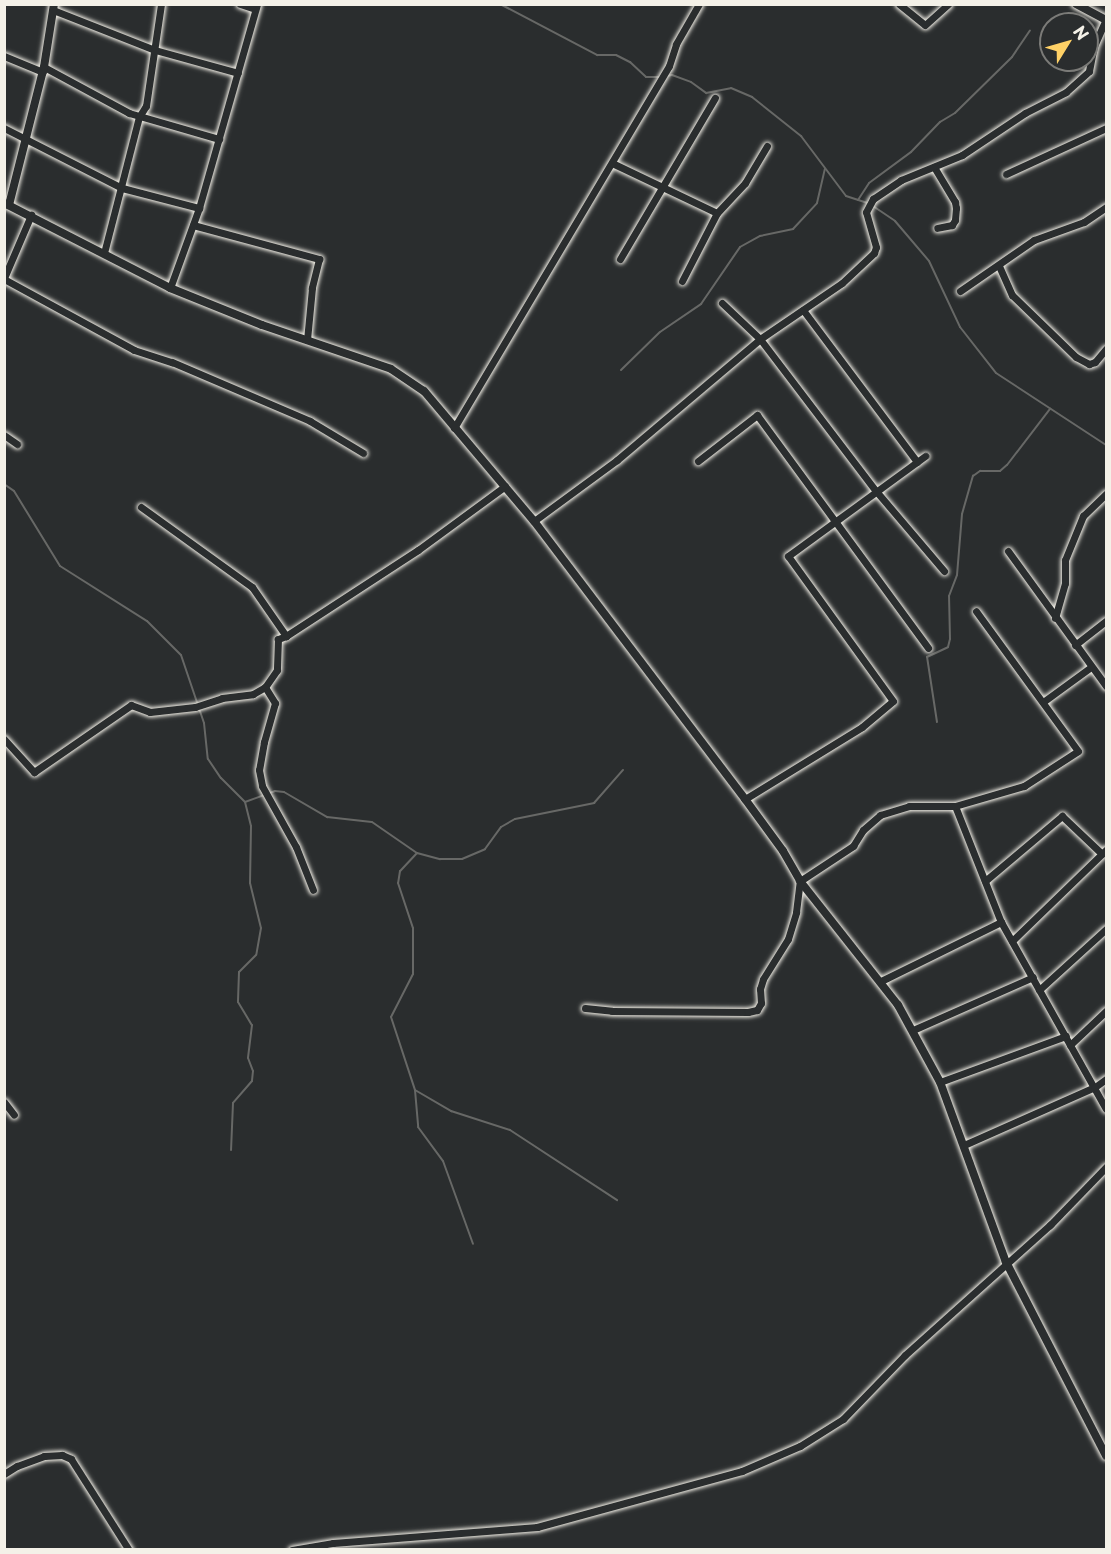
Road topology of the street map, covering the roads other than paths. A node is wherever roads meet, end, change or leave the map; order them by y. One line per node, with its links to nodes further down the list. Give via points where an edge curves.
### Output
1 (161, 4): 10 (street)
2 (240, 4): 8 (street)
3 (699, 4): 21 (street, via 676,44 669,66)
4 (899, 4): 5 (street, via 925,25)
5 (948, 4)
6 (1076, 4): 9 (street)
7 (54, 7): 10 (street); 12 (street)
8 (256, 7): 13 (street)
9 (1106, 20): 22 (street, via 1094,46 1089,71 1066,92 1025,113 962,156)
10 (155, 51): 13 (street); 15 (street, via 146,106)
11 (4, 56): 12 (street)
12 (44, 69): 15 (street); 18 (street)
13 (238, 73): 19 (street)
14 (715, 98): 25 (street)
15 (140, 117): 19 (street); 24 (street)
16 (4, 128): 18 (street)
17 (1107, 128): 23 (street)
18 (26, 139): 24 (street); 26 (street)
19 (219, 139): 28 (street)
20 (767, 146): 29 (street, via 745,183)
21 (612, 163): 25 (street); 45 (street)
22 (934, 167): 32 (street, via 956,208 952,225); 41 (street, via 901,180 873,199 866,212 876,247 874,253 842,283)
23 (1006, 174)
24 (122, 188): 28 (street); 33 (street)
25 (664, 188): 29 (street); 34 (street)
26 (7, 204): 30 (street)
27 (1107, 207): 35 (street, via 1084,222 1034,240)
28 (199, 208): 31 (street)
29 (717, 213): 37 (street)
30 (31, 215): 33 (street); 36 (street)
31 (193, 225): 38 (street); 43 (street, via 319,259)
32 (938, 228)
33 (104, 253): 38 (street)
34 (620, 259)
35 (999, 266): 39 (street); 44 (street, via 1012,295 1076,357 1089,364)
36 (4, 279): 48 (street, via 134,350 172,362 310,421)
37 (682, 281)
38 (170, 288): 43 (street)
39 (960, 291)
40 (722, 303): 42 (street)
41 (802, 310): 42 (street); 51 (street)
42 (760, 339): 53 (street); 56 (street, via 616,460)
43 (307, 340): 45 (street, via 391,369 424,391)
44 (1107, 349)
45 (454, 428): 52 (street)
46 (4, 435): 47 (street)
47 (17, 444)
48 (363, 453)
49 (925, 456): 51 (street)
50 (698, 461): 57 (street, via 757,415)
51 (917, 462): 53 (street)
52 (505, 486): 56 (street); 63 (street, via 418,550)
53 (876, 491): 57 (street); 59 (street)
54 (1107, 494): 61 (street, via 1083,516 1065,560 1065,583)
55 (141, 507): 63 (street, via 252,587)
56 (534, 521): 71 (street)
57 (834, 521): 65 (street); 71 (street, via 788,556 893,701 862,727)
58 (1008, 551): 61 (street)
59 (944, 572)
60 (976, 611): 69 (street)
61 (1055, 618): 64 (street)
62 (1107, 621): 64 (street)
63 (286, 636): 68 (street, via 278,639 277,670)
64 (1075, 645): 66 (street)
65 (928, 648)
66 (1091, 667): 67 (street); 69 (street)
67 (1107, 686)
68 (265, 687): 70 (street, via 253,694 195,707 150,712 132,705 34,772); 76 (street, via 275,703 259,770 262,786 296,847)
69 (1042, 702): 72 (street, via 1078,751 1024,786)
70 (4, 739)
71 (745, 799): 74 (street)
72 (955, 806): 74 (street, via 909,806 880,814 853,846); 75 (street)
73 (1104, 852): 75 (street, via 1062,816); 79 (street)
74 (800, 881): 81 (street); 83 (street, via 788,939 763,979 757,1010)
75 (985, 881): 77 (street)
76 (313, 890)
77 (1002, 922): 79 (street); 81 (street)
78 (1107, 929): 82 (street)
79 (1012, 941): 80 (street)
80 (1033, 977): 82 (street); 85 (street)
81 (881, 981): 85 (street)
82 (1039, 990): 86 (street)
83 (585, 1008)
84 (1107, 1011): 87 (street)
85 (913, 1030): 89 (street)
86 (1066, 1036): 87 (street); 89 (street)
87 (1070, 1045): 90 (street)
88 (1107, 1079): 90 (street)
89 (940, 1083): 94 (street)
90 (1095, 1087): 92 (street); 94 (street)
91 (4, 1102): 93 (street)
92 (1107, 1109)
93 (14, 1115)
94 (964, 1145): 96 (street)
95 (1107, 1167): 96 (street, via 1050,1225)
96 (1006, 1262): 97 (street); 100 (street, via 905,1355 843,1419 819,1437 742,1471 537,1527 333,1543)
97 (1107, 1456)
98 (4, 1474): 99 (street, via 44,1456 71,1459)
99 (129, 1550)
100 (292, 1550)

